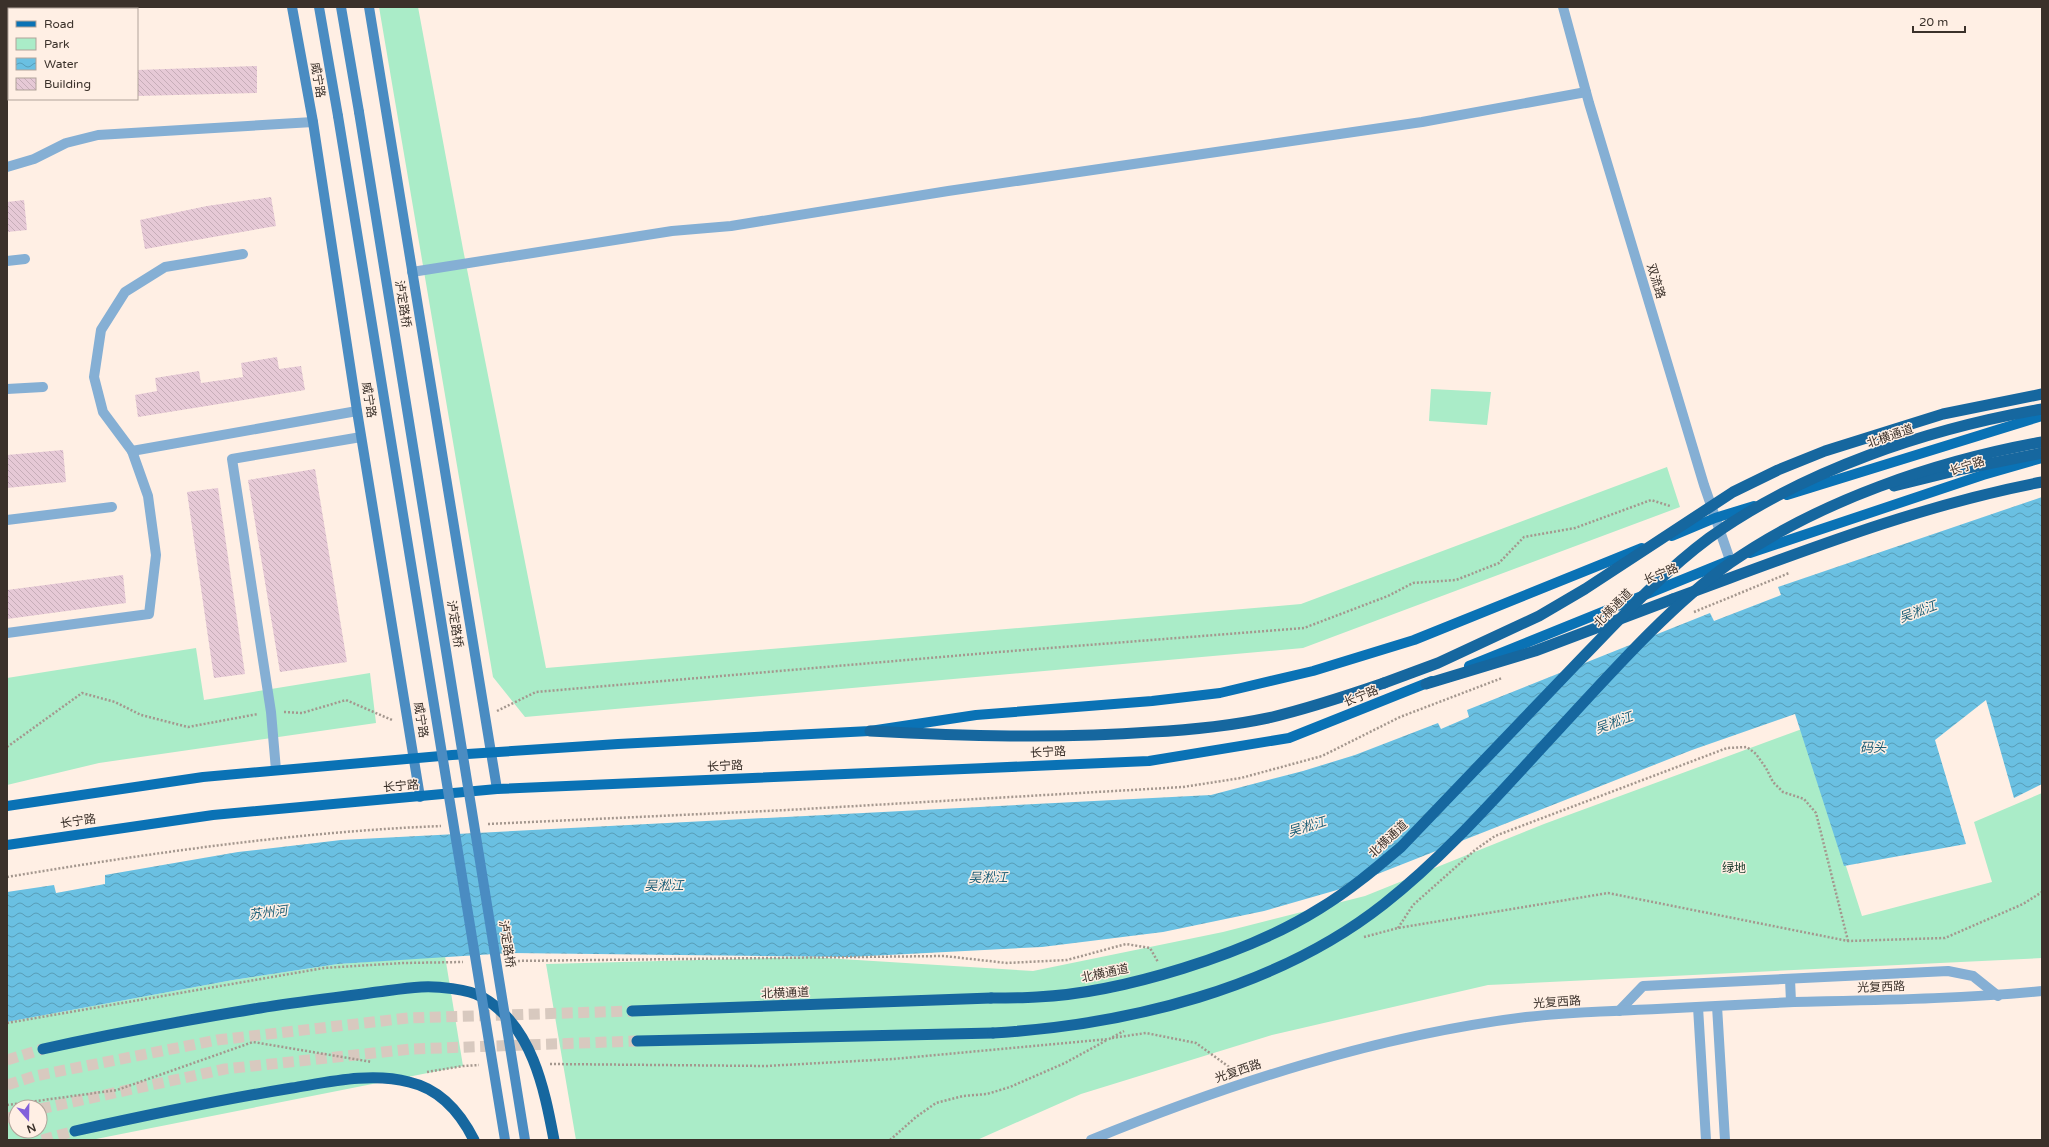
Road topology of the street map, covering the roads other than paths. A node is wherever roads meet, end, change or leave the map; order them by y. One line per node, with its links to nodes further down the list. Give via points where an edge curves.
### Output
1 (292, 7): 7 (main road, 威宁路)
2 (319, 7): 52 (main road, 威宁路, bridge)
3 (341, 7): 53 (main road, 泸定路桥, bridge)
4 (369, 7): 12 (main road)
5 (1563, 7): 6 (street, 双流路)
6 (1586, 92): 12 (street, via 1422,122 731,226 672,231); 27 (street, 双流路)
7 (313, 122): 8 (street, via 98,135 66,143 34,159); 17 (main road, 威宁路)
8 (7, 167)
9 (242, 254): 21 (street, via 165,267 125,292 101,330 94,377 103,412)
10 (25, 259): 11 (street)
11 (7, 261)
12 (412, 272): 33 (main road)
13 (43, 386): 14 (street)
14 (7, 389)
15 (2042, 394): 32 (highway, bridge, via 1943,414 1839,446 1778,470 1733,492 1585,589 1539,616 1432,666 1331,701 1267,718 1198,729 1111,735 1006,737)
16 (2042, 408): 46 (highway, 北横通道, bridge, via 1948,430 1835,469 1791,489 1709,539 1668,571 1625,613 1401,847 1362,880 1318,909 1239,948 1161,974 1086,991 1038,997)
17 (357, 411): 19 (main road, 威宁路); 21 (street)
18 (2042, 416): 27 (main road)
19 (361, 437): 34 (main road, 威宁路); 35 (street, via 232,459 272,712)
20 (2042, 442): 25 (highway, bridge, via 1951,464)
21 (132, 451): 30 (street, via 148,496 156,555 149,614)
22 (2042, 453): 25 (highway, bridge, via 1963,468)
23 (2042, 458): 29 (main road, 长宁路, via 1983,474)
24 (2042, 482): 31 (highway, bridge, via 1970,498 1915,514 1673,598 1535,651)
25 (1848, 500): 48 (highway, bridge, via 1806,518 1766,540 1728,565 1690,596 1424,870 1382,905 1335,937 1251,978 1170,1005 1093,1023 1043,1030)
26 (112, 507): 28 (street)
27 (1714, 518): 29 (street, 双流路); 32 (main road, via 1414,640 1313,671 1220,693 976,715)
28 (7, 520)
29 (1730, 560): 31 (main road, 长宁路)
30 (7, 633)
31 (1426, 684): 36 (main road, 长宁路, via 1289,738 1149,761)
32 (870, 731): 33 (main road)
33 (491, 753): 34 (main road); 36 (main road)
34 (414, 758): 35 (main road); 37 (main road, 威宁路)
35 (276, 770): 38 (main road, via 203,777)
36 (497, 790): 37 (main road, 长宁路)
37 (420, 798): 39 (main road, 长宁路, via 213,815)
38 (7, 806)
39 (7, 845)
40 (1790, 979): 42 (street, via 1948,971 1973,976); 43 (street); 47 (street, via 1643,986)
41 (2042, 991): 42 (street, 光复西路)
42 (1998, 996): 43 (street, 光复西路)
43 (1791, 1002): 44 (street, 光复西路)
44 (1717, 1006): 45 (street, 光复西路); 57 (street)
45 (1698, 1007): 47 (street, 光复西路); 56 (street)
46 (632, 1011)
47 (1619, 1011): 55 (street, 光复西路, via 1528,1017 1444,1029 1358,1048 1248,1081)
48 (638, 1041)
49 (43, 1049): 54 (highway, via 109,1034 303,1001 423,987 458,990 481,996 504,1013 521,1035 544,1087)
50 (76, 1131): 51 (highway, via 227,1098 346,1080 392,1078 431,1090 445,1100 460,1114)
51 (474, 1140)
52 (505, 1140)
53 (525, 1140)
54 (554, 1140)
55 (1091, 1140)
56 (1706, 1140)
57 (1725, 1140)

